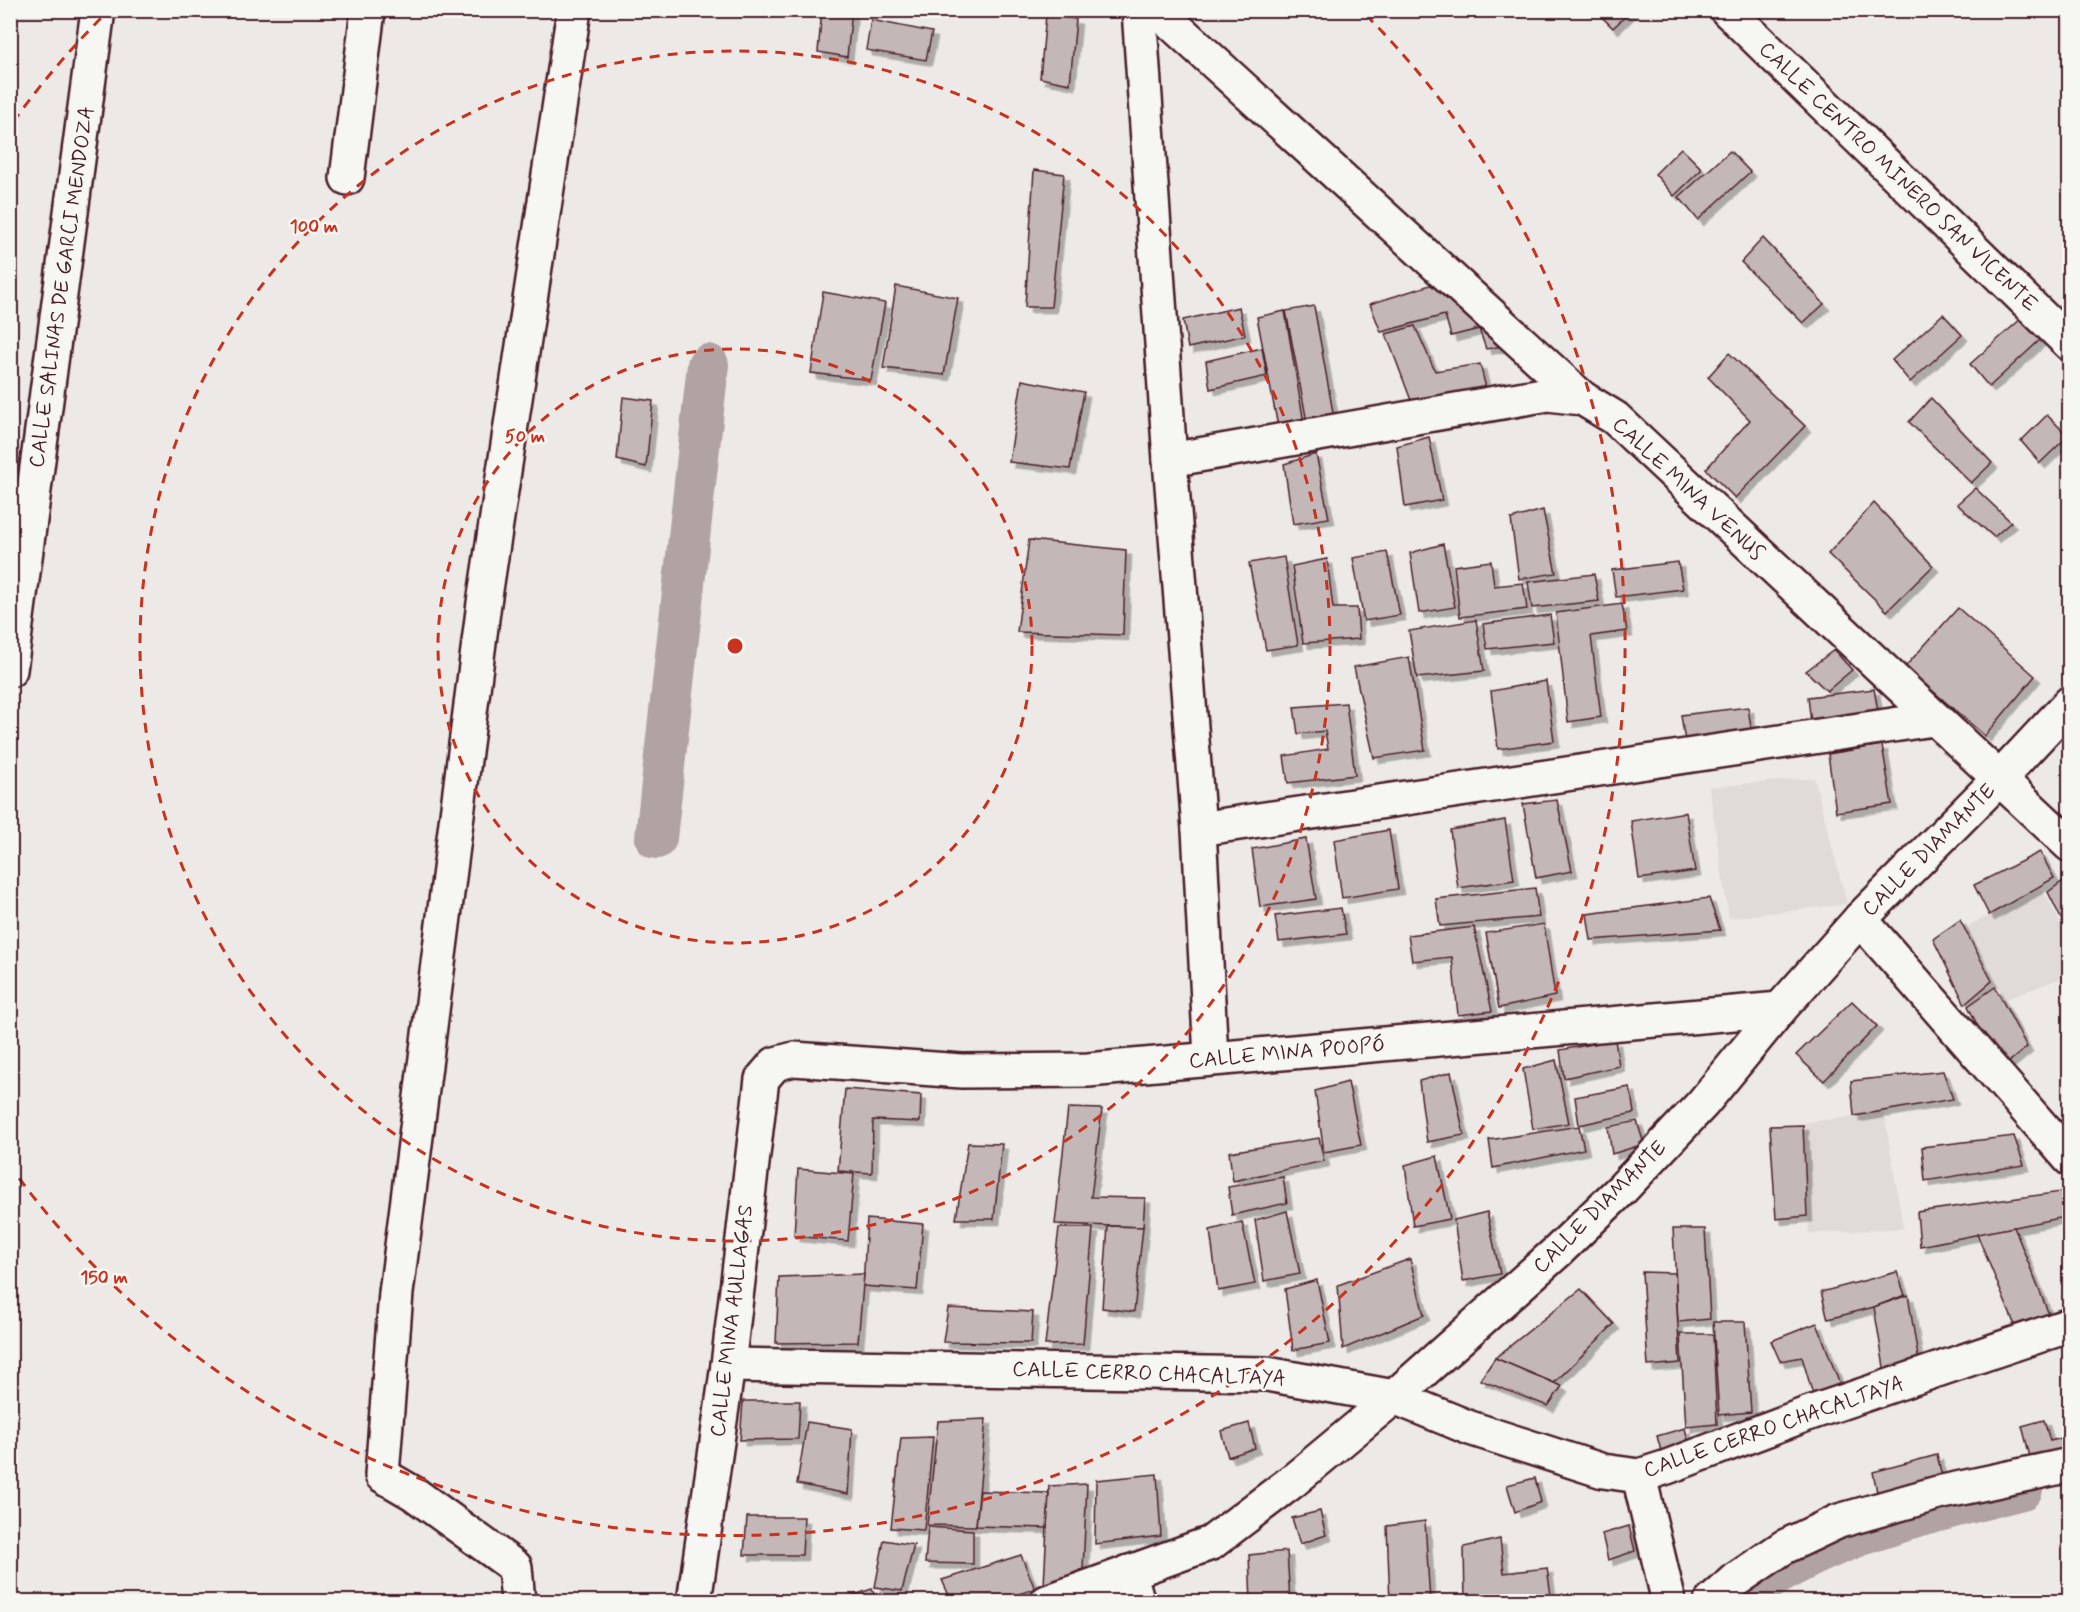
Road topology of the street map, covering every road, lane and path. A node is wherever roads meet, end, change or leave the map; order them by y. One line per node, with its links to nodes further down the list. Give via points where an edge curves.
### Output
1 (98, 10): 11 (street, CALLE SALINAS DE GARCI MENDOZA)
2 (368, 10): 7 (street)
3 (574, 10): 28 (street, via 484,603 396,1293 382,1475 515,1567)
4 (1139, 10): 10 (street)
5 (1157, 10): 9 (street)
6 (1727, 10): 8 (street, CALLE CENTRO MINERO SAN VICENTE)
7 (347, 178)
8 (2070, 344)
9 (1582, 398): 10 (street, CALLE MINA VENUS, via 1548,394); 13 (street, CALLE MINA VENUS, via 1615,418)
10 (1170, 460): 15 (street)
11 (10, 670)
12 (2070, 703): 14 (street, CALLE DIAMANTE)
13 (1933, 718): 14 (street, CALLE MINA VENUS); 15 (street)
14 (1998, 780): 16 (street, CALLE MINA VENUS); 17 (street, CALLE DIAMANTE)
15 (1199, 829): 19 (street)
16 (2070, 845)
17 (1860, 919): 18 (street, CALLE DIAMANTE); 21 (street)
18 (1780, 1009): 19 (street, CALLE MINA POOPÓ); 24 (street, CALLE DIAMANTE, via 1703,1103 1622,1189)
19 (1211, 1058): 20 (street, CALLE MINA POOPÓ, via 1088,1070 974,1071)
20 (794, 1059): 23 (street, CALLE MINA AULLAGAS, via 775,1064 762,1079)
21 (2070, 1159)
22 (2070, 1325): 26 (street, CALLE CERRO CHACALTAYA)
23 (728, 1365): 24 (street, CALLE CERRO CHACALTAYA, via 1267,1374); 29 (street, CALLE MINA AULLAGAS)
24 (1394, 1397): 26 (street, CALLE CERRO CHACALTAYA, via 1470,1428 1603,1471); 27 (street, CALLE DIAMANTE, via 1211,1544)
25 (2070, 1465): 32 (street, via 1938,1493 1839,1521 1784,1547)
26 (1639, 1476): 31 (street)
27 (1133, 1587): 30 (street, CALLE DIAMANTE)
28 (518, 1602)
29 (694, 1602)
30 (1047, 1602)
31 (1669, 1602)
32 (1711, 1602)

